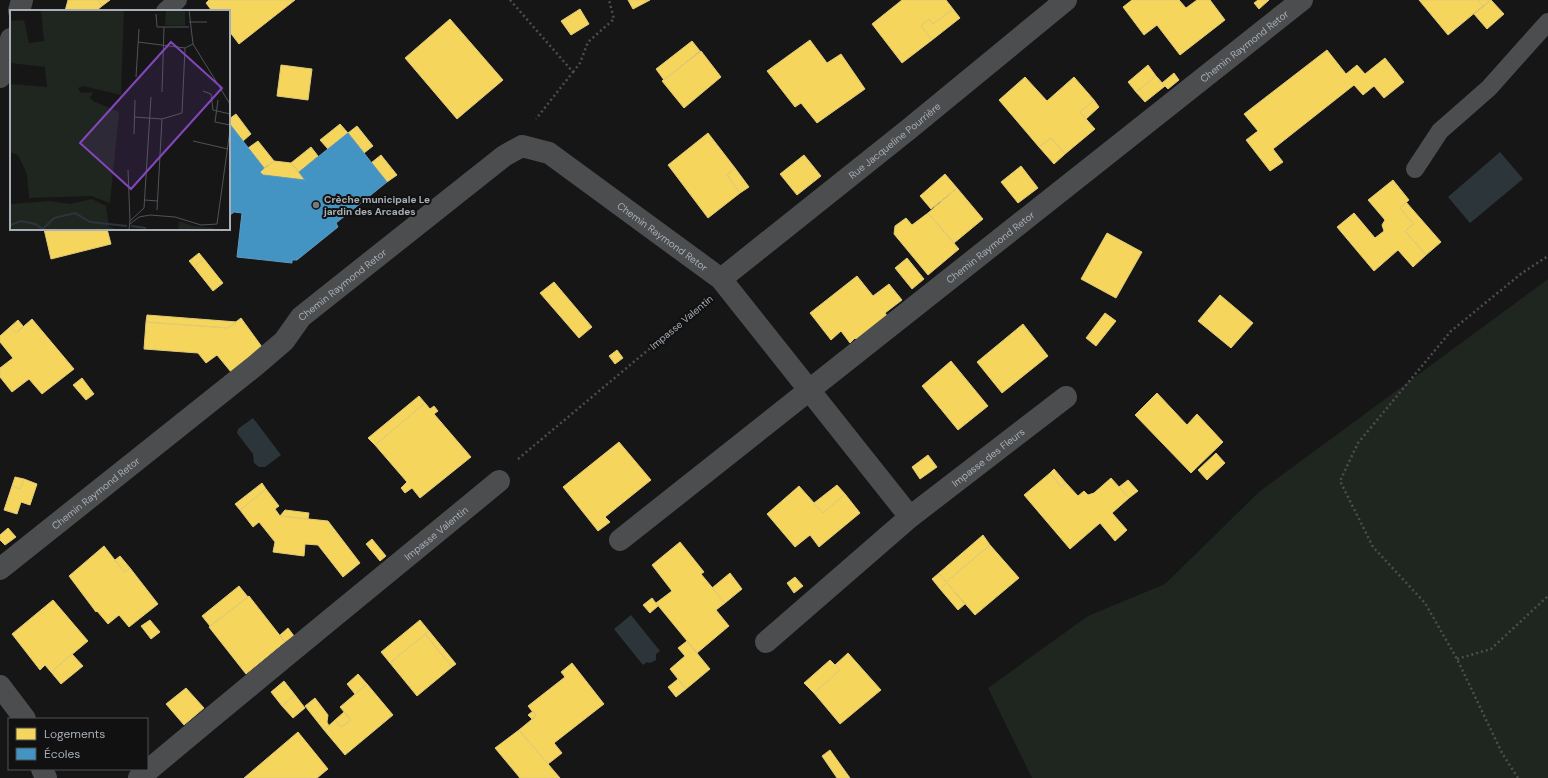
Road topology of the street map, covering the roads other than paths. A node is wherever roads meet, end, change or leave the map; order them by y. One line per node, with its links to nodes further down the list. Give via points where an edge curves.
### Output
1 (22, 0): 5 (street)
2 (178, 0): 6 (lane)
3 (1066, 0): 11 (street, Rue Jacqueline Pourrière)
4 (1302, 0): 12 (street, Chemin Raymond Retor)
5 (19, 10)
6 (166, 10)
7 (1548, 22): 10 (lane, via 1489,88 1440,131)
8 (10, 42): 9 (street)
9 (0, 77)
10 (1415, 169)
11 (721, 279): 12 (street, Chemin Raymond Retor); 17 (street, Chemin Raymond Retor, via 550,153 522,146 504,156 301,317 284,342 256,366)
12 (810, 390): 15 (street); 16 (street)
13 (1066, 397): 15 (street, Impasse des Fleurs)
14 (499, 480): 21 (street, Impasse Valentin)
15 (910, 517): 18 (street, Impasse des Fleurs)
16 (620, 540)
17 (0, 569)
18 (766, 642)
19 (0, 686): 20 (street)
20 (24, 718)
21 (139, 778)

